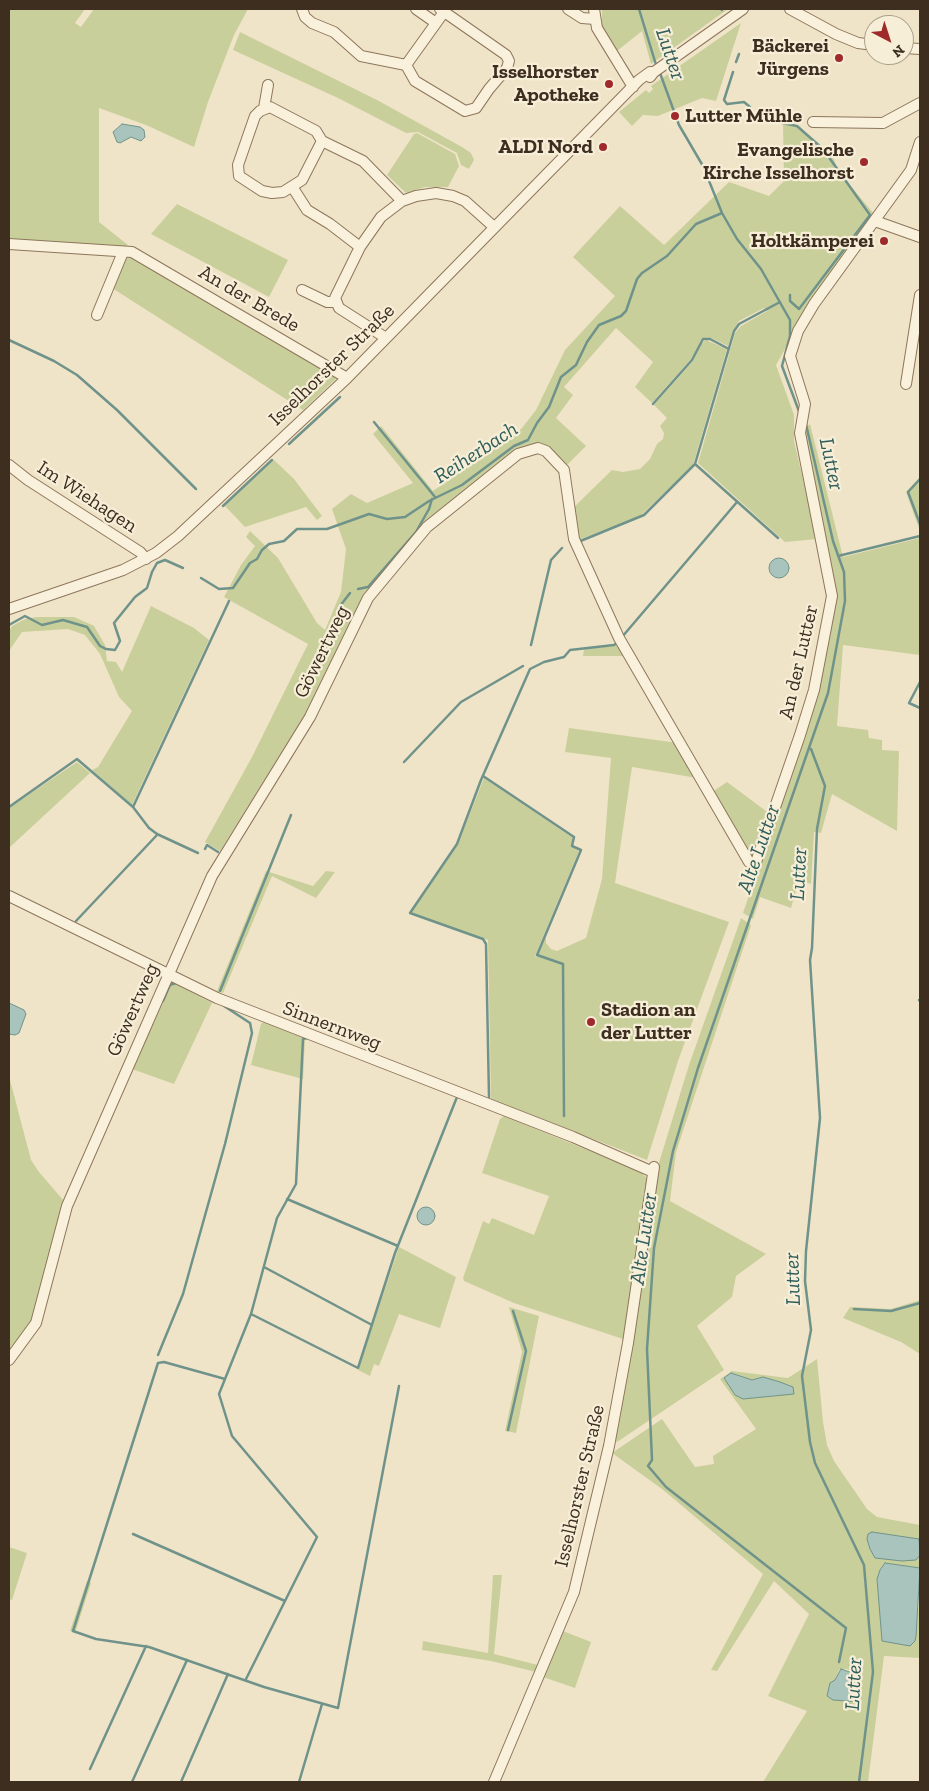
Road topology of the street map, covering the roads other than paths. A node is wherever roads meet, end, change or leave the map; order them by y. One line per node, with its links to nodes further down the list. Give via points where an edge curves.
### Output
1 (302, 9): 11 (street, via 312,23 334,32 361,56)
2 (416, 9): 7 (street)
3 (568, 9): 8 (street, via 582,18)
4 (743, 9): 13 (street, Isselhorster Straße)
5 (790, 9): 10 (street, via 836,34)
6 (442, 10): 9 (street); 11 (street, via 506,55 509,61 507,68 476,108 465,111 415,82)
7 (429, 12): 9 (street)
8 (594, 14): 13 (street, via 597,28)
9 (436, 22): 11 (street)
10 (864, 43)
11 (406, 65)
12 (268, 85): 15 (street)
13 (635, 86): 22 (street, Isselhorster Straße)
14 (920, 103): 16 (street, via 883,123)
15 (264, 108): 17 (street, via 270,106 316,131); 19 (street, via 255,116 238,166 238,176 262,191 284,192)
16 (813, 122)
17 (322, 141): 19 (street, via 302,180); 20 (street, via 370,166)
18 (920, 142): 21 (street, An der Lutter, via 911,170)
19 (293, 188): 25 (street, via 307,210)
20 (402, 201): 22 (street, via 426,194 453,196 477,210); 25 (street, via 382,217)
21 (875, 221): 23 (street); 37 (street, An der Lutter, via 814,304 798,331 790,356 805,404 800,433 832,596 814,690)
22 (494, 227): 31 (street, Isselhorster Straße)
23 (920, 237)
24 (9, 244): 26 (street)
25 (360, 247): 29 (street, via 337,290)
26 (127, 252): 30 (street); 32 (street, An der Brede)
27 (302, 290): 29 (street, via 327,302)
28 (920, 295): 33 (street)
29 (336, 302): 31 (street, via 346,313)
30 (97, 315)
31 (386, 338): 32 (street, Isselhorster Straße)
32 (347, 378): 35 (street, Isselhorster Straße, via 190,525)
33 (906, 384)
34 (9, 465): 35 (street, Im Wiehagen)
35 (146, 559): 36 (street, Isselhorster Straße, via 110,575)
36 (9, 609)
37 (755, 865): 39 (street, Göwertweg, via 748,862 619,638 574,539 564,470 546,450 530,449 518,454 427,527 368,598 310,717 212,876)
38 (9, 896): 39 (street, Sinnernweg)
39 (169, 975): 40 (street, Sinnernweg, via 259,1016 573,1136 653,1170); 41 (street, Göwertweg, via 67,1206 36,1323)
40 (652, 1184): 42 (street, Isselhorster Straße, via 628,1343 574,1592)
41 (9, 1360)
42 (494, 1782)

